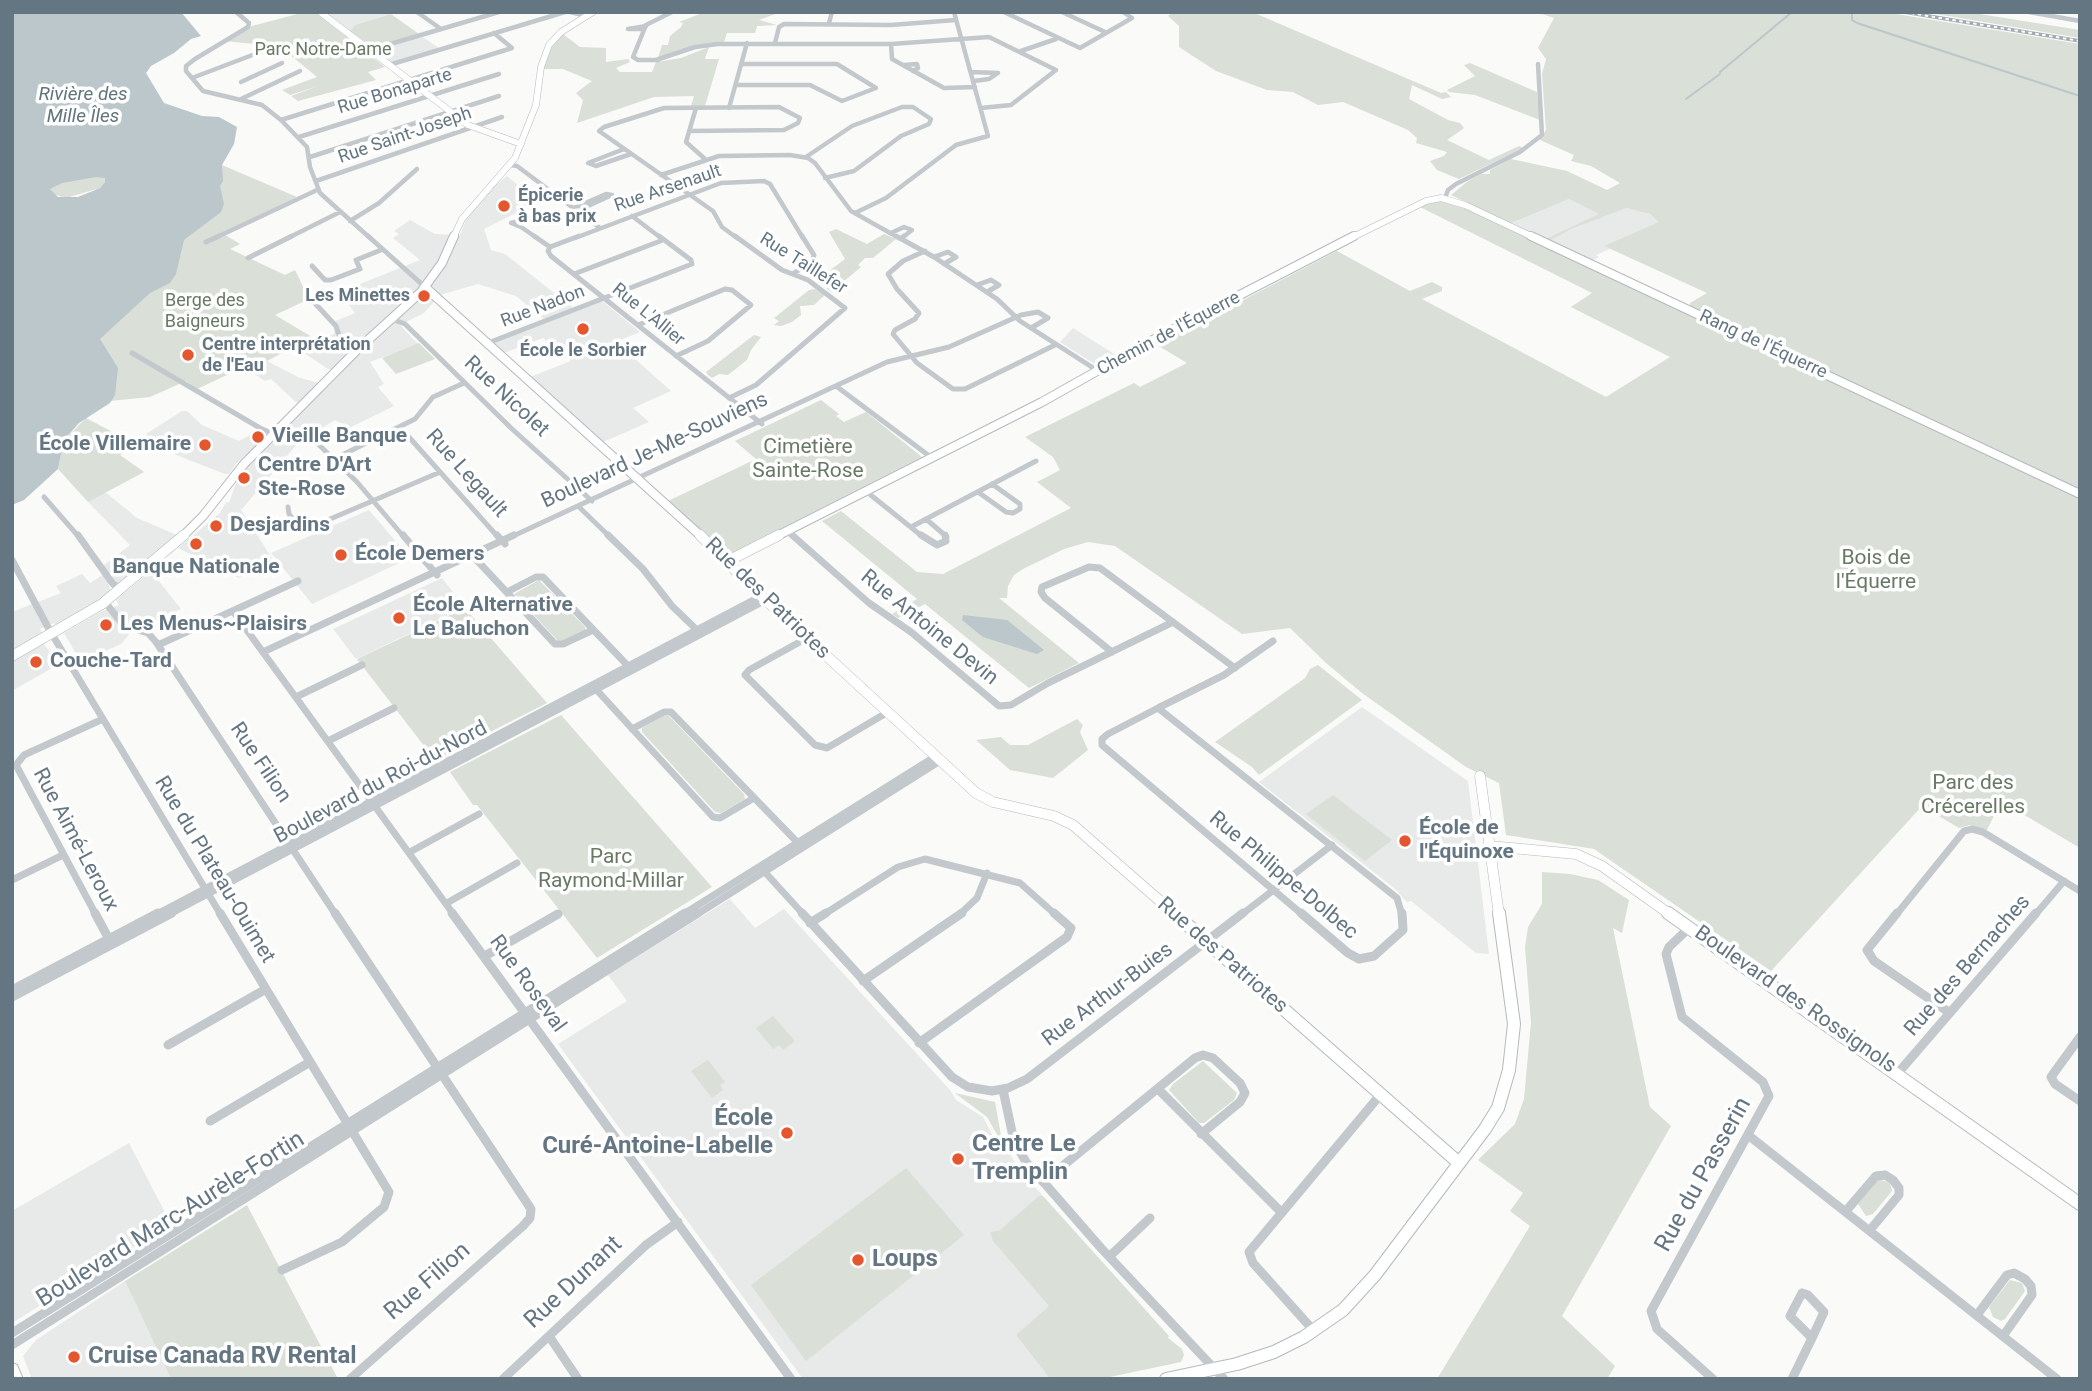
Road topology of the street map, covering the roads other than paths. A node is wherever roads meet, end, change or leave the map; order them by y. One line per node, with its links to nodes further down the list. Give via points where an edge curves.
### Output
1 (331, 12): 13 (street)
2 (416, 12): 20 (street)
3 (472, 12): 16 (street)
4 (499, 12): 16 (street)
5 (672, 12): 25 (street, via 645,27 634,58 656,60 714,44)
6 (832, 12): 19 (street)
7 (954, 12): 17 (street)
8 (1004, 12): 24 (street)
9 (1062, 12): 21 (street)
10 (1124, 12): 21 (street, via 1132,18)
11 (2029, 12): 18 (street)
12 (239, 13): 39 (street, via 249,27 189,64 185,70)
13 (322, 13): 28 (street)
14 (566, 13): 15 (street); 22 (street)
15 (588, 16): 58 (street, via 546,49 537,102)
16 (480, 18): 20 (street)
17 (956, 20): 19 (street); 23 (street)
18 (2080, 20)
19 (829, 23): 26 (street, via 782,24)
20 (441, 29): 28 (street)
21 (1105, 32): 24 (street, via 1082,48)
22 (494, 33): 34 (street); 40 (street, via 512,48)
23 (962, 39): 27 (street); 30 (street, via 992,37); 36 (street)
24 (1056, 39): 30 (street)
25 (747, 43): 26 (street); 32 (street)
26 (775, 43): 27 (street)
27 (891, 44): 45 (street, via 891,59 946,89)
28 (370, 50): 34 (street)
29 (263, 51): 39 (street)
30 (1021, 51): 51 (street, via 1056,72 1010,105)
31 (282, 63): 38 (street)
32 (741, 64): 44 (street); 44 (street, via 837,64 876,88 839,100 809,85)
33 (1538, 64): 71 (street, Chemin de l'Équerre, via 1541,136 1518,153 1458,182)
34 (389, 65): 40 (street)
35 (300, 71): 43 (street)
36 (971, 72): 41 (street); 41 (street, via 998,73)
37 (499, 74): 46 (street, Rue Bonaparte)
38 (252, 77): 42 (street); 43 (street)
39 (192, 78): 48 (street, via 203,91)
40 (409, 80): 46 (street); 54 (street)
41 (974, 81): 45 (street)
42 (242, 82)
43 (272, 84): 48 (street)
44 (736, 85): 50 (street)
45 (975, 87): 51 (street)
46 (430, 96): 52 (street); 57 (street, Rue Bonaparte)
47 (499, 96): 52 (street)
48 (240, 99): 54 (street, via 264,106)
49 (696, 108): 50 (street, Rue Taillefer); 56 (street); 59 (street, Rue Taillefer, via 657,109 600,129)
50 (729, 108): 56 (street, Rue Taillefer, via 781,108 801,120 785,130)
51 (981, 108): 74 (street, via 987,137 956,145 886,198)
52 (451, 112): 55 (street); 62 (street)
53 (502, 117): 55 (street, Rue Saint-Joseph)
54 (281, 120): 57 (street)
55 (473, 128): 58 (street); 68 (street, Rue Saint-Joseph)
56 (689, 131): 63 (street, via 687,144)
57 (299, 137): 62 (street)
58 (521, 145): 64 (street)
59 (624, 149): 60 (street, Rue Taillefer); 60 (street, via 588,163 596,166)
60 (631, 154): 66 (street, Rue Taillefer)
61 (806, 157): 63 (street); 67 (street); 67 (street, via 851,127 904,107 914,107 931,119 854,171)
62 (310, 158): 68 (street)
63 (705, 159): 66 (street)
64 (511, 165): 72 (street); 93 (street, via 464,217 444,261)
65 (417, 169): 76 (street, via 379,203)
66 (661, 175): 70 (street, Rue Taillefer)
67 (825, 178): 74 (street)
68 (316, 181): 69 (street)
69 (317, 190): 73 (street, Rue des Patriotes); 82 (street)
70 (690, 195): 75 (street, Rue Arsenault); 91 (street, Rue Taillefer, via 716,213 722,227); 91 (street, Rue Arsenault, via 728,181 769,183 814,256)
71 (1445, 198): 107 (street, Chemin de l'Équerre, via 1393,216); 122 (street, Rang de l'Équerre)
72 (575, 209): 72 (street, via 612,195 607,194); 78 (street)
73 (340, 212): 76 (street, Rue des Patriotes); 87 (street)
74 (855, 213): 79 (street)
75 (632, 216): 78 (street, Rue Arsenault); 81 (street, Rue Nadon)
76 (350, 221): 84 (street, Rue des Patriotes)
77 (522, 227): 83 (street, Rue L'Allier)
78 (600, 228): 83 (street, Rue Arsenault)
79 (891, 233): 80 (street); 80 (street, via 904,227 912,230)
80 (902, 238): 85 (street)
81 (663, 240): 90 (street); 96 (street, Rue Nadon, via 692,264)
82 (206, 242)
83 (550, 247): 90 (street, Rue L'Allier, via 550,254)
84 (381, 250): 89 (street, via 356,260 360,269 332,280); 93 (street, Rue des Patriotes)
85 (925, 251): 86 (street); 106 (street, via 888,275 919,312 893,332)
86 (934, 257): 88 (street); 88 (street, via 948,252 956,257)
87 (248, 258)
88 (944, 264): 92 (street)
89 (312, 266)
90 (575, 274): 96 (street, Rue L'Allier)
91 (793, 274): 110 (street, Rue Taillefer, via 838,301 844,310 756,385)
92 (977, 285): 94 (street); 94 (street, via 991,280 999,285)
93 (425, 287): 98 (street); 101 (street, Rue des Patriotes)
94 (987, 292): 97 (street)
95 (311, 299): 103 (street, via 336,326 341,341)
96 (605, 299): 99 (street, Rue L'Allier); 101 (street, Rue Nadon)
97 (1016, 318): 100 (street); 100 (street, Boulevard Je-Me-Souviens, via 1036,312 1048,318); 106 (street, Boulevard Je-Me-Souviens, via 951,350)
98 (392, 319): 103 (street); 108 (street, Rue Nicolet, via 404,324)
99 (638, 325): 105 (street, Rue L'Allier); 105 (street, via 725,289 751,305 708,341)
100 (1031, 328): 102 (street)
101 (488, 343): 118 (street, Rue des Patriotes)
102 (1055, 345): 106 (street, via 961,390 951,388); 107 (street)
103 (359, 349): 113 (street)
104 (132, 353): 113 (street, via 260,428)
105 (676, 356): 110 (street, Rue L'Allier)
106 (913, 357): 109 (street, Boulevard Je-Me-Souviens, via 887,362)
107 (1098, 371): 114 (street, Chemin de l'Équerre)
108 (464, 383): 112 (street, via 433,397 422,414); 125 (street, Rue Nicolet)
109 (837, 387): 111 (street, Boulevard Je-Me-Souviens); 114 (street)
110 (729, 398): 111 (street, Rue L'Allier)
111 (761, 423): 118 (street, Boulevard Je-Me-Souviens)
112 (400, 427): 115 (street); 117 (street, Rue Legault)
113 (278, 431): 115 (street, via 307,434); 137 (street, via 244,464 194,526)
114 (932, 458): 120 (street, Chemin de l'Équerre)
115 (334, 459): 124 (street)
116 (1036, 461): 119 (street)
117 (438, 473): 124 (street); 131 (street, Rue Legault)
118 (639, 480): 125 (street, Boulevard Je-Me-Souviens); 134 (street, Rue des Patriotes)
119 (992, 484): 121 (street); 121 (street, via 1020,504 1020,509 1006,512)
120 (867, 492): 129 (street); 130 (street, Chemin de l'Équerre)
121 (978, 492): 128 (street)
122 (2080, 494)
123 (44, 498): 137 (street)
124 (373, 501): 126 (street, via 307,529 298,526); 135 (street)
125 (593, 501): 127 (street, Boulevard Je-Me-Souviens)
126 (288, 507)
127 (580, 507): 131 (street, Boulevard Je-Me-Souviens); 144 (street)
128 (926, 519): 129 (street); 129 (street, via 946,541 934,545)
129 (911, 527)
130 (787, 531): 134 (street, Chemin de l'Équerre); 149 (street, Rue Antoine Devin, via 997,705 1011,705)
131 (504, 542): 132 (street, Boulevard Je-Me-Souviens)
132 (474, 557): 135 (street, Boulevard Je-Me-Souviens); 138 (street)
133 (12, 561): 145 (street, Rue du Plateau-Ouimet)
134 (726, 562): 139 (street, Rue des Patriotes)
135 (436, 574): 150 (street, Boulevard Je-Me-Souviens)
136 (298, 582): 141 (street)
137 (121, 589): 140 (street)
138 (507, 592): 143 (street, via 555,644); 143 (street, via 543,577)
139 (764, 598): 144 (street, Boulevard du Roi-du-Nord); 146 (street, Rue des Patriotes)
140 (105, 602): 145 (street); 148 (street, Rue Filion, via 124,626 148,633)
141 (233, 611): 148 (street); 150 (street, Rue Roseval)
142 (1173, 622): 149 (street, Rue Antoine Devin); 149 (street, via 1099,567 1042,587 1045,598); 154 (street)
143 (593, 630): 153 (street)
144 (699, 632): 153 (street, Boulevard du Roi-du-Nord)
145 (52, 634): 151 (street); 160 (street, Rue du Plateau-Ouimet)
146 (807, 638): 159 (street, Rue des Patriotes); 159 (street, via 745,675 816,747 827,748)
147 (1273, 640): 154 (street, Rue Philippe-Dolbec)
148 (158, 645): 170 (street, Rue Filion)
149 (1112, 652)
150 (264, 654): 156 (street, Rue Roseval)
151 (12, 656)
152 (362, 665): 156 (street)
153 (630, 668): 155 (street, Boulevard du Roi-du-Nord)
154 (1235, 668): 158 (street, Rue Philippe-Dolbec)
155 (594, 687): 161 (street); 166 (street, Boulevard du Roi-du-Nord)
156 (296, 697): 162 (street, Rue Roseval)
157 (394, 708): 162 (street)
158 (1158, 708): 169 (street, Rue Philippe-Dolbec); 180 (street, Rue Philippe-Dolbec, via 1105,736 1103,748)
159 (888, 712): 163 (street, Rue des Patriotes)
160 (103, 719): 173 (street, Rue Aimé-Leroux, via 16,763); 179 (street, Rue du Plateau-Ouimet)
161 (632, 729): 165 (street, via 671,712); 165 (street, via 715,818)
162 (328, 741): 166 (street, Rue Roseval)
163 (938, 759): 168 (street, Boulevard Marc-Aurèle-Fortin); 187 (street, Rue des Patriotes, via 985,799 1073,825)
164 (1480, 776): 171 (street)
165 (754, 798): 168 (street)
166 (373, 803): 170 (street, Boulevard du Roi-du-Nord); 172 (street, Rue Roseval)
167 (479, 814): 172 (street)
168 (800, 845): 175 (street, Boulevard Marc-Aurèle-Fortin)
169 (1332, 845): 180 (street, Rue Arthur-Buies); 180 (street, Rue Philippe-Dolbec, via 1402,905 1403,930 1376,954 1354,957)
170 (292, 846): 179 (street, Boulevard du Roi-du-Nord); 199 (street, Rue Filion)
171 (1490, 846): 185 (street, Boulevard des Rossignols, via 1583,856); 209 (street, via 1512,1010 1512,1051 1498,1108)
172 (410, 852): 182 (street, Rue Roseval)
173 (64, 855): 177 (street); 186 (street, Rue Aimé-Leroux)
174 (517, 863): 182 (street)
175 (761, 869): 184 (street); 194 (street, Boulevard Marc-Aurèle-Fortin)
176 (987, 873): 184 (street, via 933,860 910,862); 189 (street, via 977,898 966,910); 196 (street, via 1025,886 1069,925 1071,932)
177 (12, 880)
178 (2064, 881): 181 (street); 193 (street, Rue des Bernaches); 193 (street, via 1983,832 1962,832 1867,950 1874,961)
179 (207, 891): 186 (street, Boulevard du Roi-du-Nord); 190 (street, Rue du Plateau-Ouimet)
180 (1273, 891): 187 (street, Rue Arthur-Buies)
181 (2080, 891)
182 (447, 903): 188 (street, Rue Roseval)
183 (558, 914): 188 (street)
184 (810, 923): 189 (street)
185 (1690, 927): 200 (street, Boulevard des Rossignols); 208 (street, Rue du Passerin, via 1666,954 1679,1011 1687,1024 1767,1087 1768,1100)
186 (110, 942): 191 (street, Boulevard du Roi-du-Nord); 192 (street, Boulevard du Roi-du-Nord)
187 (1206, 942): 202 (street, Rue Arthur-Buies, via 1027,1079); 203 (street, Rue des Patriotes)
188 (485, 956): 194 (street, Rue Roseval)
189 (863, 981): 196 (street)
190 (266, 989): 197 (street); 198 (street, Rue du Plateau-Ouimet)
191 (12, 990)
192 (12, 998)
193 (1950, 1013): 200 (street, Rue des Bernaches)
194 (528, 1015): 199 (street, Boulevard Marc-Aurèle-Fortin); 215 (street, Rue Roseval)
195 (2080, 1037): 204 (street, via 2051,1077)
196 (919, 1043): 202 (street, via 961,1084 978,1090)
197 (168, 1045)
198 (310, 1062): 205 (street); 206 (street, Rue du Plateau-Ouimet)
199 (440, 1070): 206 (street, Boulevard Marc-Aurèle-Fortin); 229 (street, Rue Filion, via 531,1214)
200 (1898, 1073): 211 (street, Boulevard des Rossignols)
201 (1158, 1089): 207 (street); 207 (street, via 1203,1055 1213,1058 1240,1083 1243,1099); 210 (street)
202 (1003, 1090): 210 (street, via 1016,1146)
203 (1380, 1095): 209 (street, Rue des Patriotes); 213 (street)
204 (2080, 1101)
205 (210, 1121)
206 (350, 1127): 218 (street, Rue du Plateau-Ouimet, via 388,1192 386,1205 342,1242); 221 (street, Boulevard Marc-Aurèle-Fortin); 225 (street, Boulevard Marc-Aurèle-Fortin)
207 (1201, 1133): 213 (street)
208 (1748, 1135): 212 (street); 234 (street, Rue du Passerin, via 1651,1311 1657,1329)
209 (1459, 1163): 220 (street, via 1364,1289)
210 (1043, 1182): 217 (street)
211 (2080, 1204)
212 (1846, 1211): 216 (street); 216 (street, via 1876,1176 1890,1178 1899,1195)
213 (1281, 1212): 220 (street, via 1252,1246 1249,1257)
214 (1150, 1218): 217 (street)
215 (678, 1222): 222 (street, Rue Dunant, via 642,1248); 232 (street, Rue Roseval)
216 (1870, 1230): 219 (street)
217 (1110, 1256): 227 (street)
218 (282, 1270)
219 (1977, 1315): 223 (street); 223 (street, via 2007,1275 2022,1277 2032,1295)
220 (1314, 1331): 227 (street)
221 (12, 1333)
222 (549, 1336): 230 (street, Rue Dunant); 231 (street)
223 (2003, 1336): 236 (street)
224 (1812, 1338): 235 (street)
225 (12, 1345)
226 (12, 1370): 228 (main road)
227 (1219, 1374): 233 (street)
228 (16, 1379)
229 (350, 1379)
230 (503, 1379)
231 (578, 1379)
232 (791, 1379)
233 (1166, 1379)
234 (1713, 1379)
235 (1792, 1379)
236 (2057, 1379)

